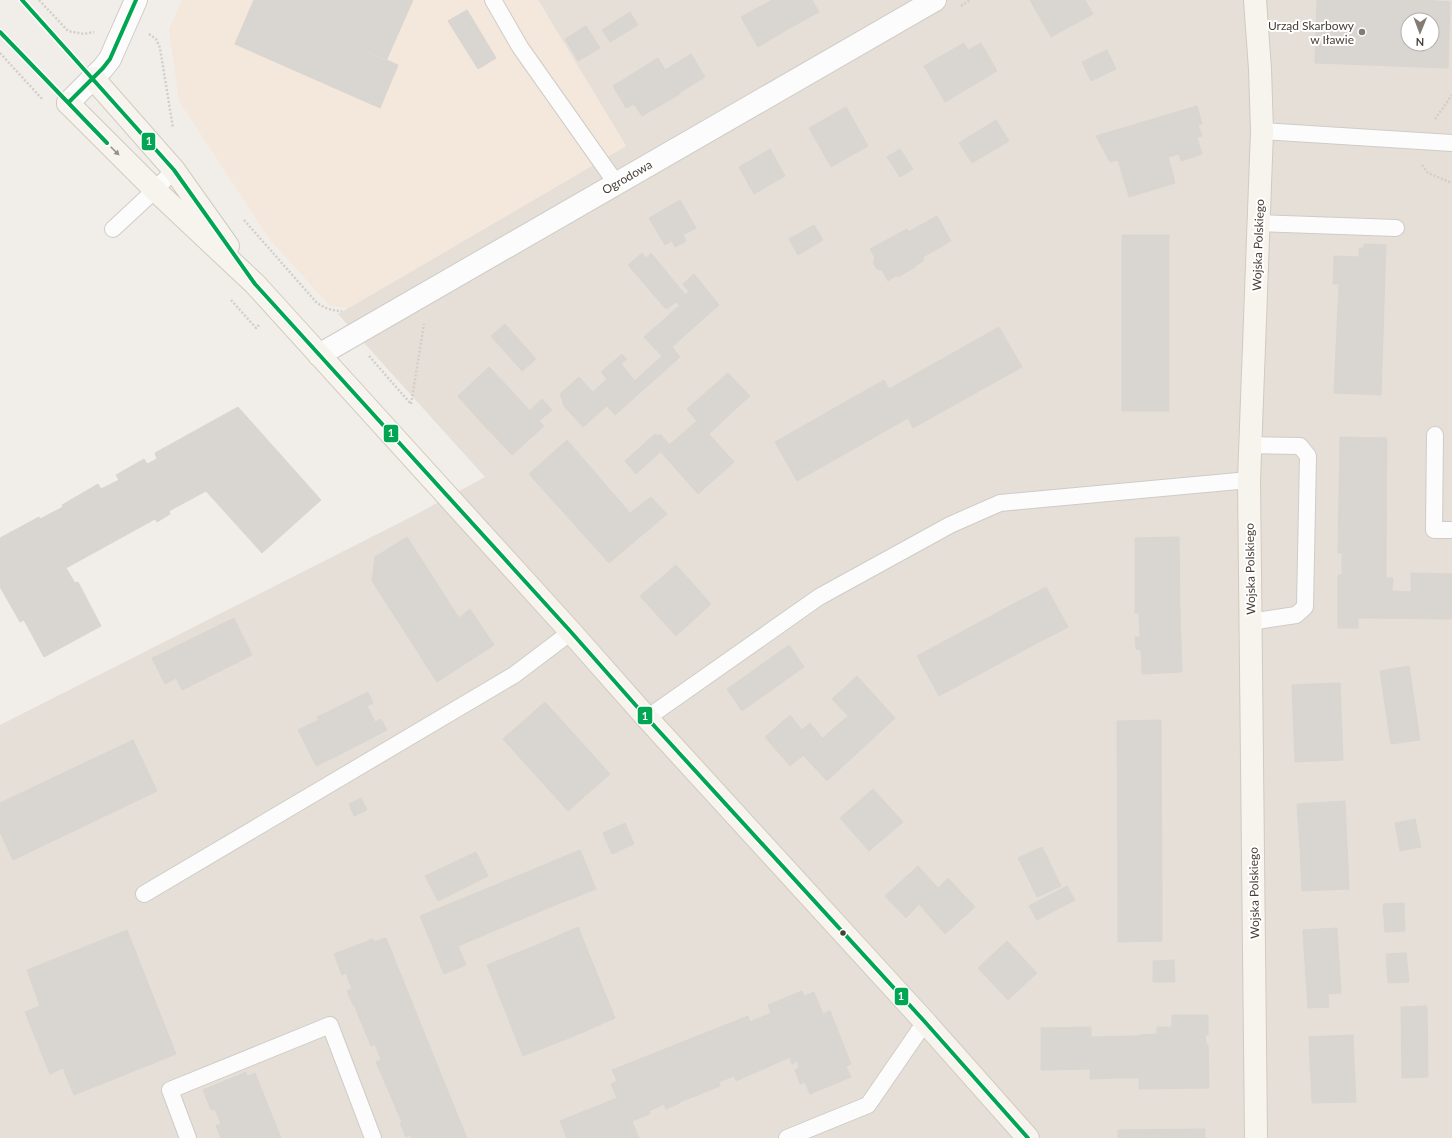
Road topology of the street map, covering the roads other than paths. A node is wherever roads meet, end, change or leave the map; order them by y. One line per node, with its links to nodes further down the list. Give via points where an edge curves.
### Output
1 (136, 0): 5 (street, via 112,54)
2 (493, 0): 9 (lane, via 520,46)
3 (935, 0): 9 (street, Ogrodowa)
4 (1255, 0): 6 (street, Wojska Polskiego)
5 (93, 78): 8 (street); 10 (street, one-way to 10, via 68,103)
6 (1262, 131): 7 (lane); 11 (street, Wojska Polskiego)
7 (1452, 143)
8 (174, 170): 10 (lane); 14 (street)
9 (616, 183): 15 (street, Ogrodowa)
10 (155, 190): 13 (lane); 14 (street)
11 (1258, 222): 12 (lane); 17 (street, Wojska Polskiego)
12 (1396, 228)
13 (113, 229)
14 (256, 284): 15 (street)
15 (319, 355): 21 (street)
16 (1434, 435): 19 (lane, via 1434,530)
17 (1250, 445): 18 (street, Wojska Polskiego); 20 (lane, via 1300,446 1308,456 1305,606 1296,615)
18 (1249, 480): 20 (street, Wojska Polskiego); 22 (lane, via 1000,503 950,525 819,597)
19 (1452, 530)
20 (1250, 622): 29 (street, Wojska Polskiego)
21 (571, 632): 22 (street); 23 (lane, via 514,675)
22 (647, 718): 24 (street)
23 (144, 894)
24 (925, 1022): 27 (lane, via 868,1105); 28 (street)
25 (188, 1138): 26 (lane, via 170,1090 330,1025)
26 (373, 1138)
27 (787, 1138)
28 (1028, 1138)
29 (1256, 1138)

